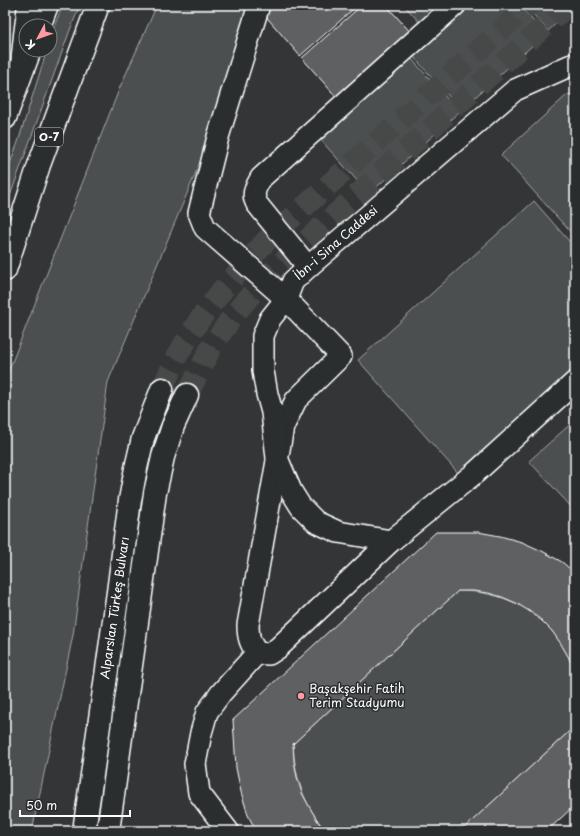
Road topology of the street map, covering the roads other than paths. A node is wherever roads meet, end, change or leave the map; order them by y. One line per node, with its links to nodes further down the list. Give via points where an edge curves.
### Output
1 (29, 5): 9 (main road)
2 (47, 5): 6 (main road)
3 (98, 5): 12 (main road, O-7, via 39,165)
4 (259, 5): 13 (street, via 218,138 199,213 205,228)
5 (455, 5): 11 (street, via 261,178 255,188 254,200)
6 (42, 18)
7 (27, 58): 9 (main road)
8 (575, 64): 11 (street, İbn-i Sina Caddesi, via 515,90)
9 (22, 71): 10 (main road)
10 (5, 118)
11 (308, 267): 13 (street, İbn-i Sina Caddesi, via 293,281)
12 (5, 270)
13 (286, 299): 17 (street, İbn-i Sina Caddesi, via 270,319 263,336 263,371 272,412); 17 (street, via 341,356 296,400 284,427)
14 (575, 382): 18 (street, via 475,473)
15 (162, 389): 20 (main road, Alparslan Türkeş Bulvarı, via 143,438 130,500)
16 (187, 396): 21 (main road, Alparslan Türkeş Bulvarı, via 173,426 155,493)
17 (277, 458): 18 (street, İbn-i Sina Caddesi, via 301,508 316,522 338,532); 19 (street, via 248,625 248,636)
18 (391, 541): 19 (street, via 278,648 268,654)
19 (258, 653): 22 (street, via 221,693 208,712 195,764 199,793)
20 (84, 831)
21 (108, 831)
22 (228, 831)

